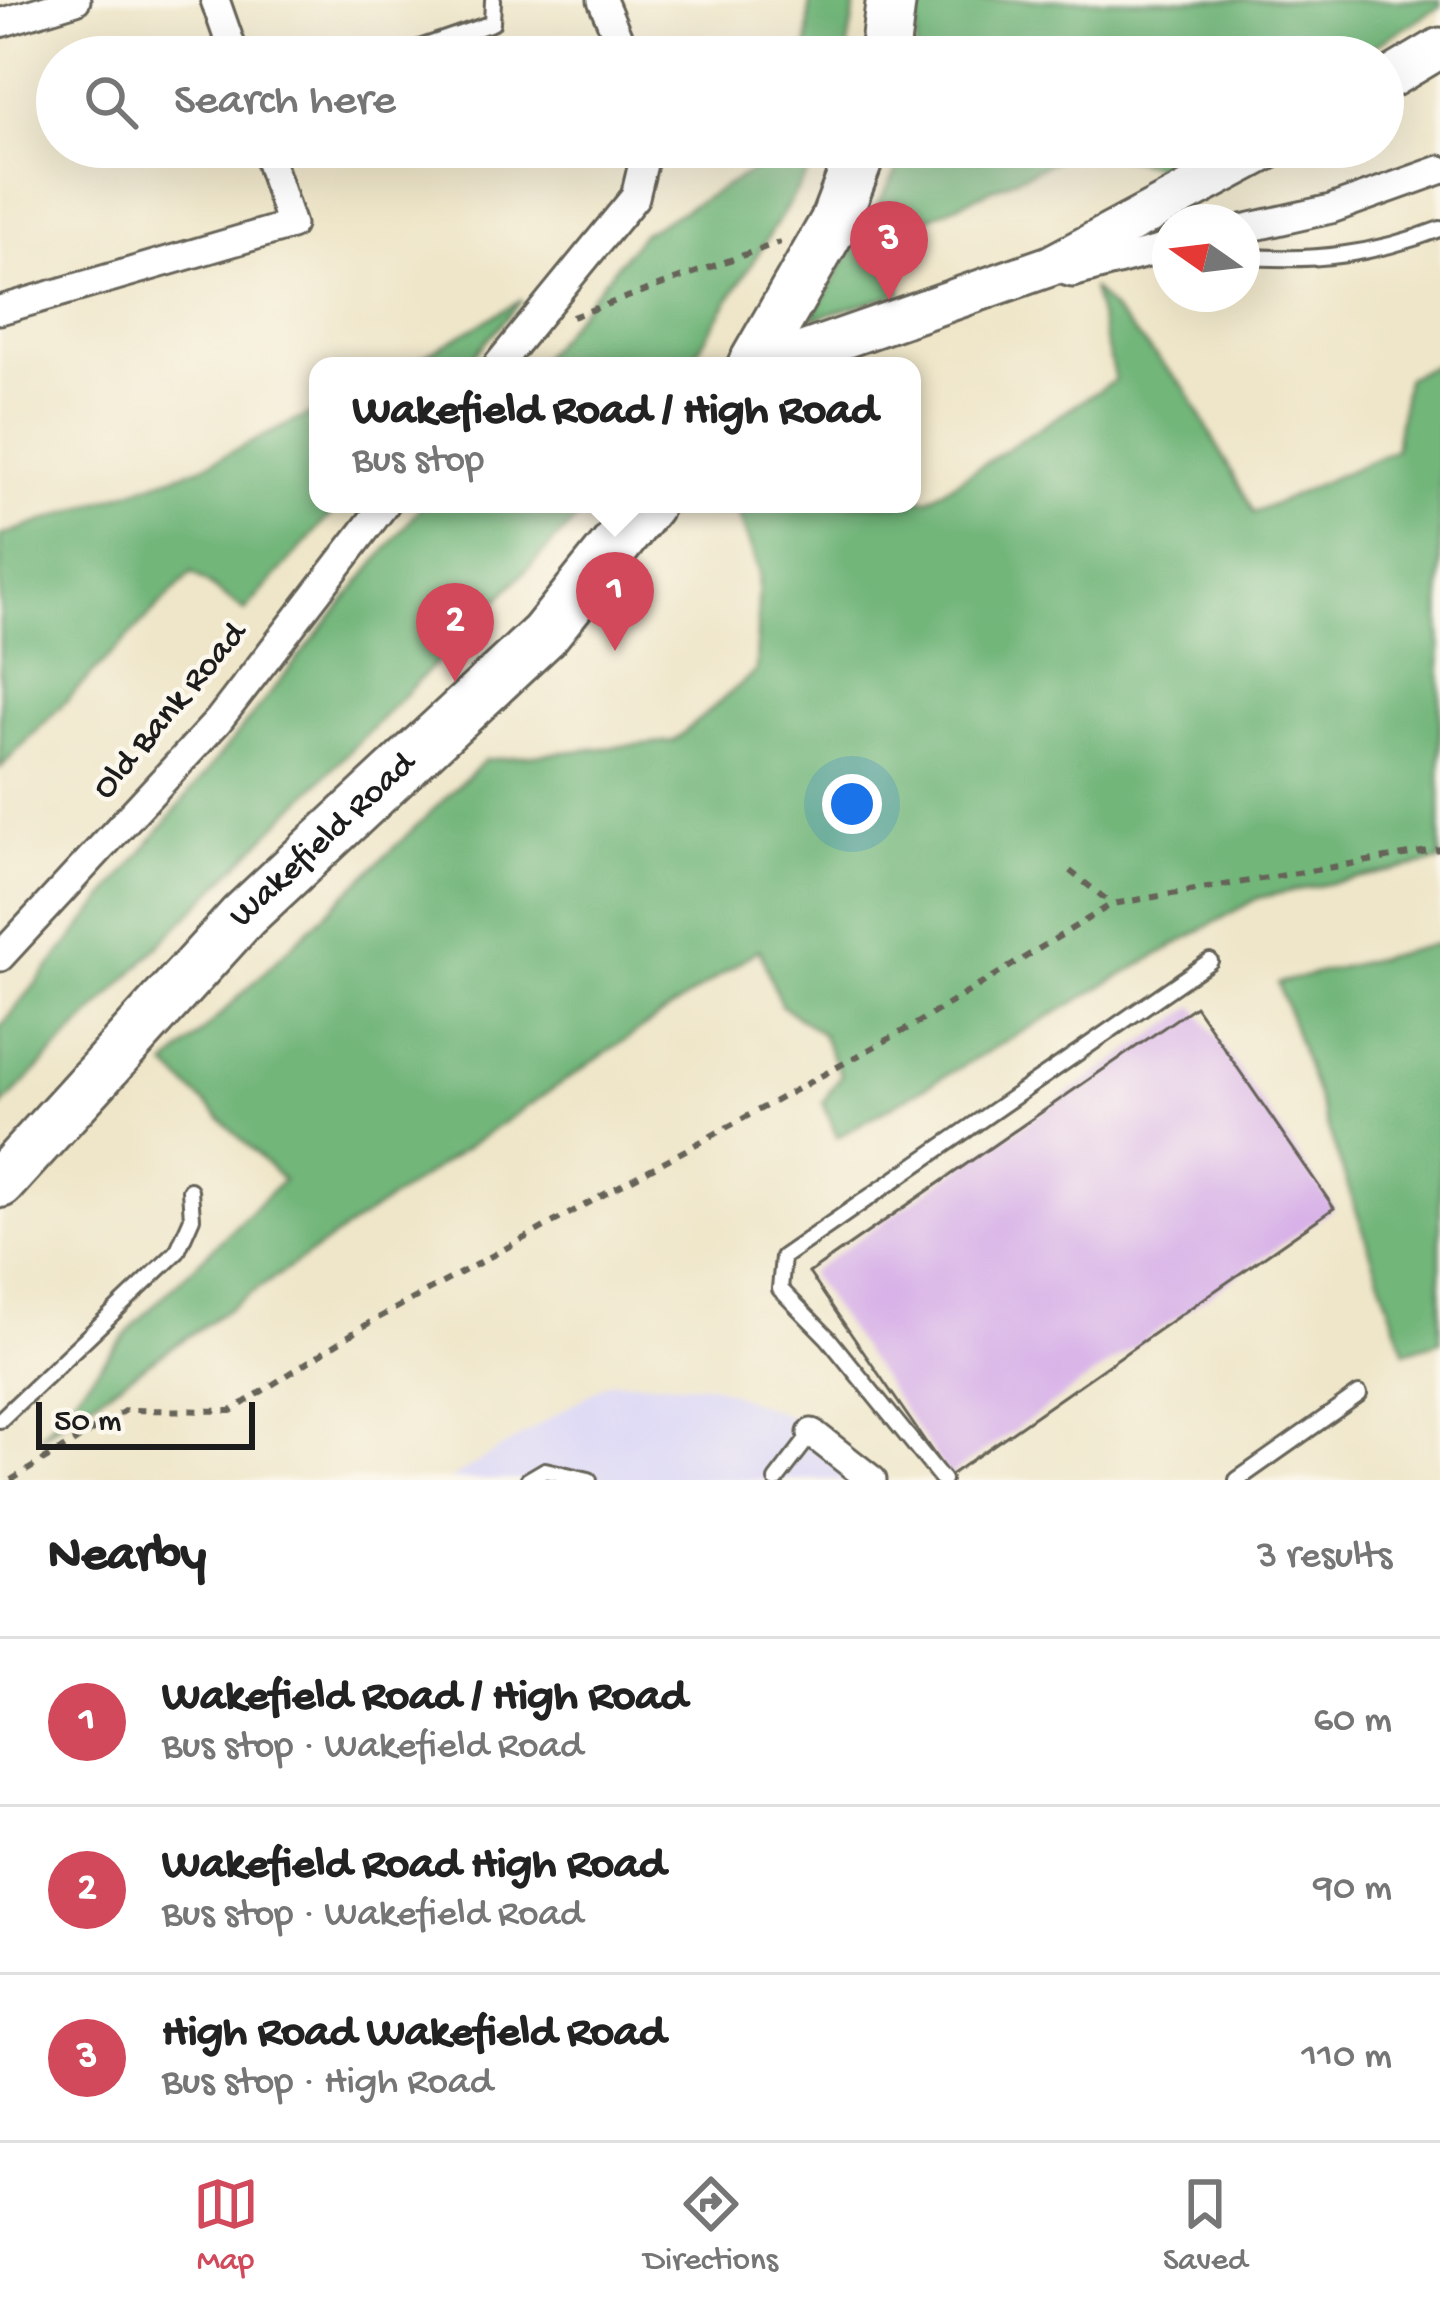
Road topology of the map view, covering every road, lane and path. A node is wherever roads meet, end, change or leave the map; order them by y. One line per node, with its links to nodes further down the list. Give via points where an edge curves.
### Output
1 (76, 0): 6 (street)
2 (215, 0): 7 (street)
3 (493, 0): 8 (lane, via 492,23)
4 (602, 0): 9 (street)
5 (891, 0): 10 (highway)
6 (0, 23)
7 (228, 36)
8 (454, 36)
9 (617, 36)
10 (887, 36)
11 (1440, 48): 12 (street)
12 (1404, 69)
13 (272, 168): 24 (street, via 291,225)
14 (641, 168): 25 (street, via 635,196)
15 (855, 168): 18 (highway)
16 (1233, 168): 23 (street)
17 (1440, 170): 19 (street)
18 (834, 223): 25 (path); 27 (highway)
19 (1260, 225)
20 (1440, 230): 22 (lane, via 1330,259)
21 (1152, 252): 23 (street, via 1072,273)
22 (1260, 257)
23 (1051, 266): 28 (street)
24 (0, 310)
25 (522, 335): 26 (street)
26 (504, 357)
27 (757, 357)
28 (789, 357)
29 (378, 513): 34 (street, Old Bank Road, via 203,739)
30 (642, 513): 36 (highway, Wakefield Road, via 544,635 243,916)
31 (1440, 849): 33 (path)
32 (1070, 871): 33 (path)
33 (1112, 904): 41 (path, via 916,1024 369,1323 231,1411 126,1410)
34 (0, 957)
35 (1210, 961): 46 (lane, via 783,1256 780,1288)
36 (0, 1183)
37 (190, 1190): 39 (lane, via 192,1218 177,1252)
38 (1359, 1394): 47 (lane)
39 (0, 1420)
40 (812, 1433): 44 (lane); 45 (street)
41 (11, 1480)
42 (528, 1480): 43 (lane, via 545,1470)
43 (589, 1480)
44 (776, 1480)
45 (872, 1480)
46 (943, 1480)
47 (1237, 1480)

